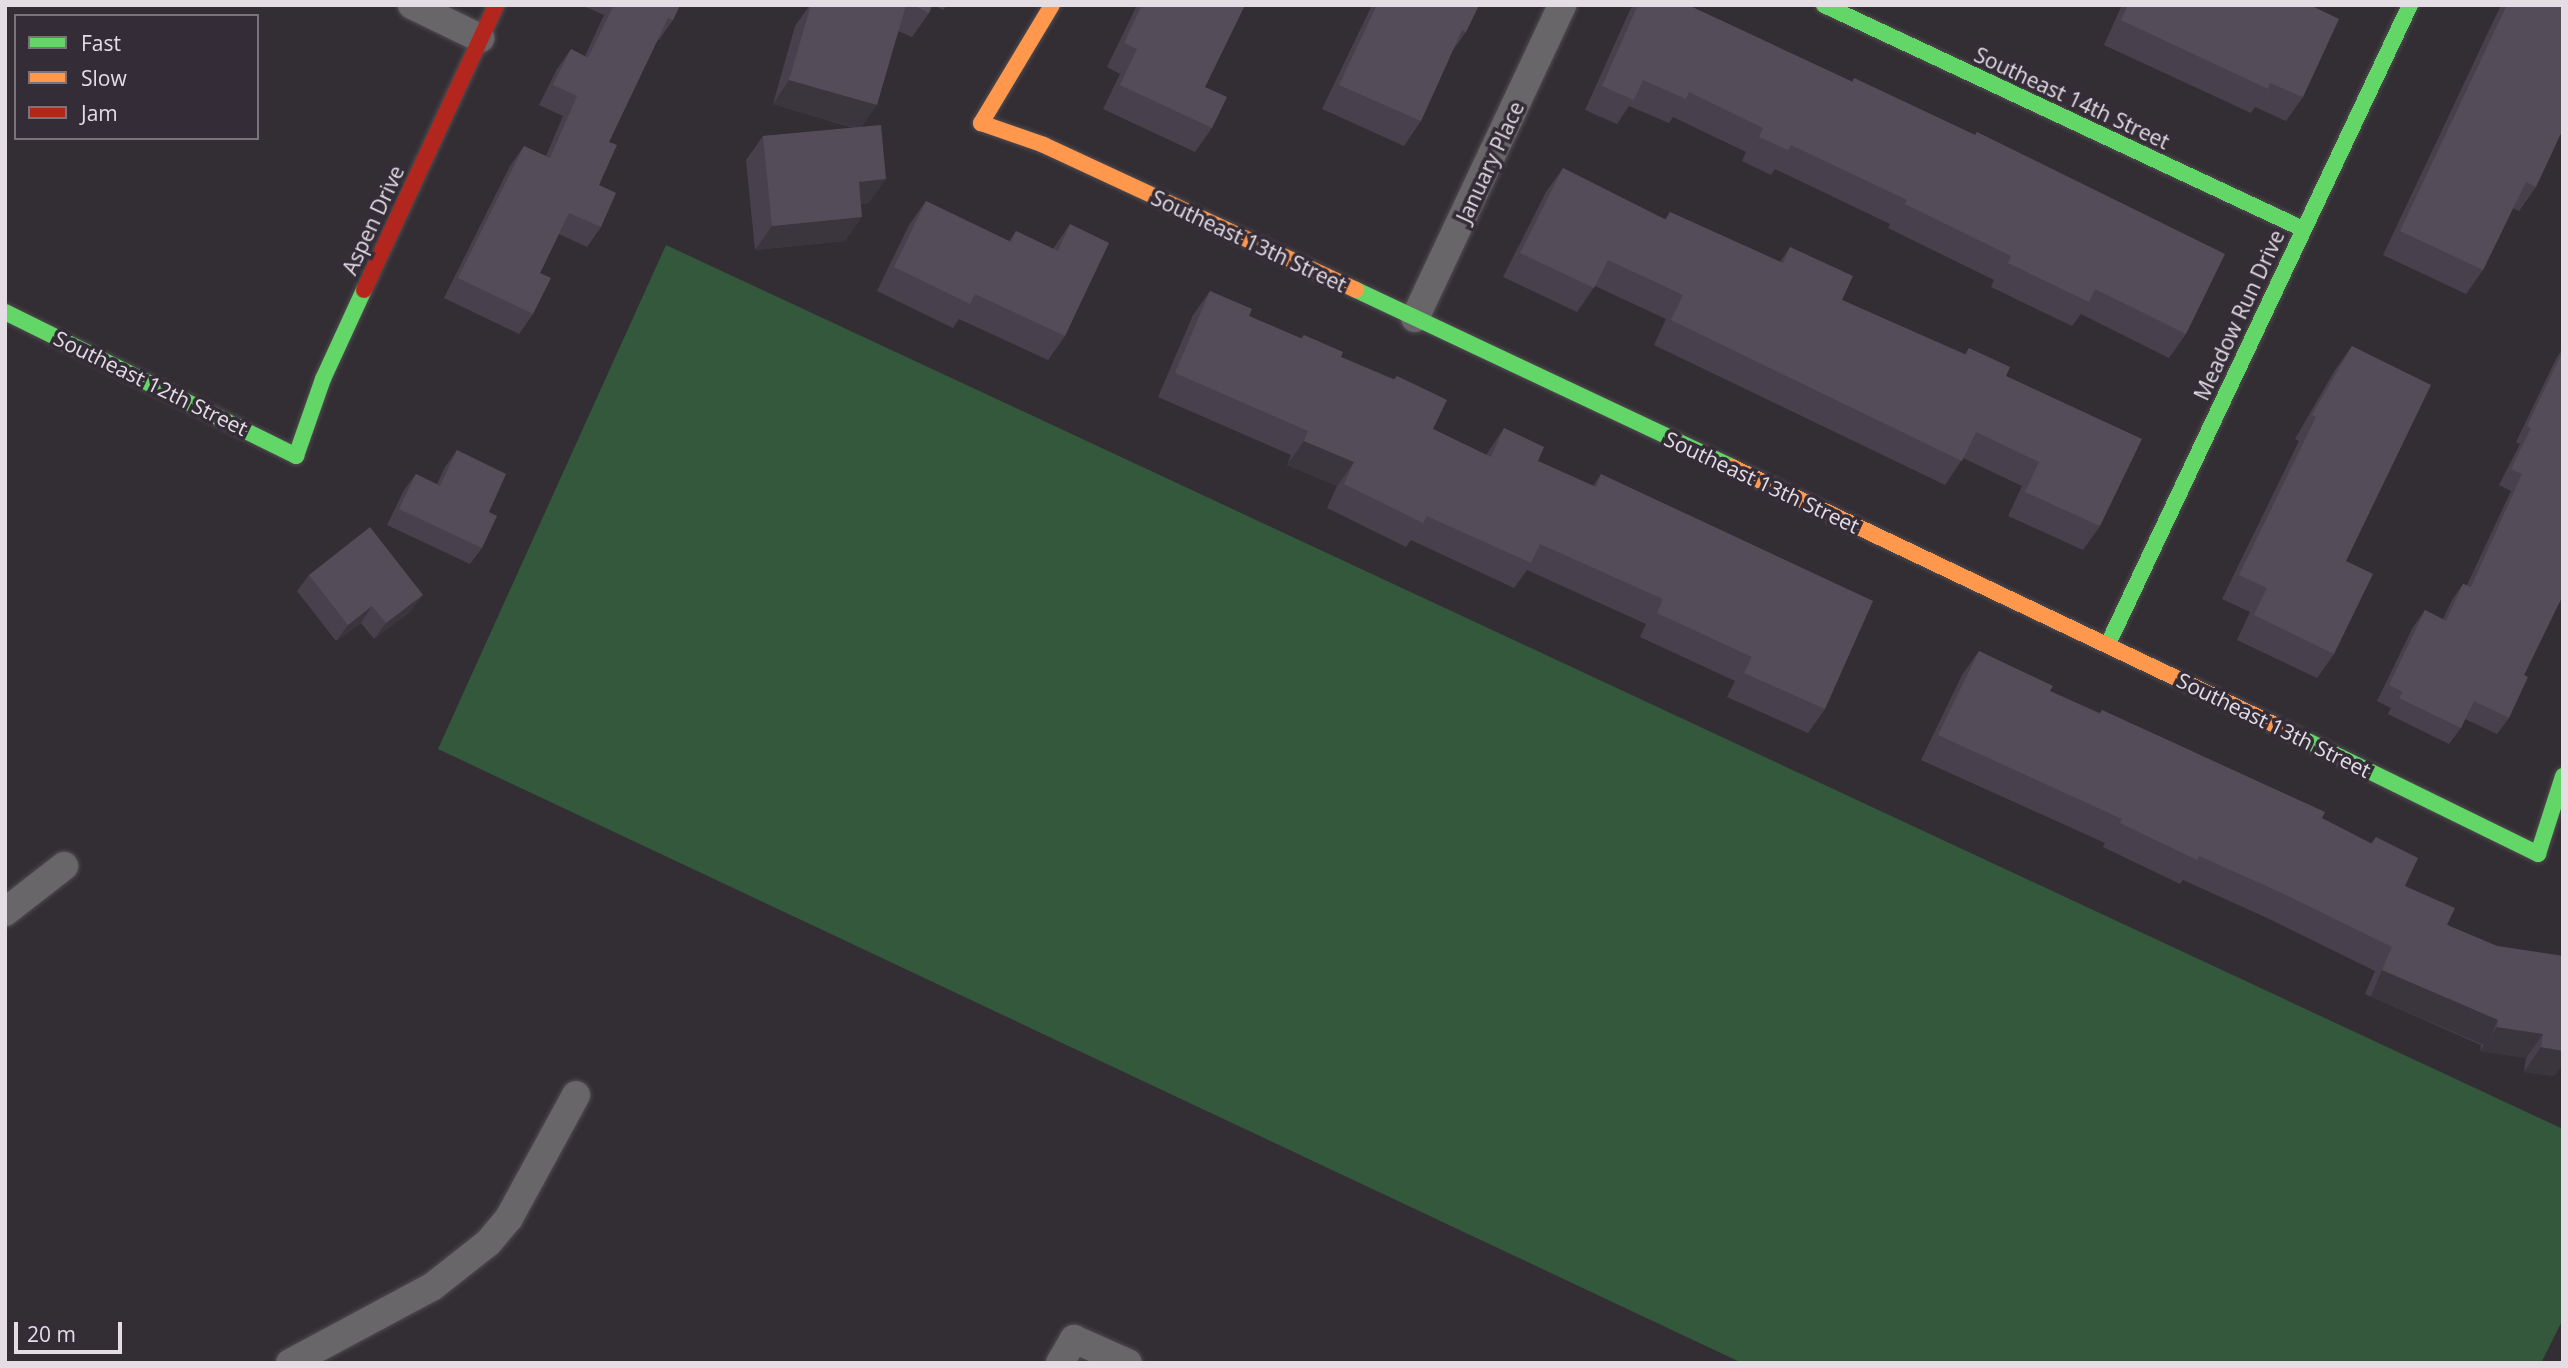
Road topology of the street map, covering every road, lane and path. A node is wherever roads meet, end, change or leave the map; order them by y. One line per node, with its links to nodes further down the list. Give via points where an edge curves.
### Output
1 (412, 5): 7 (street)
2 (496, 5): 7 (street, Aspen Drive)
3 (1052, 5): 10 (street, Southeast 13th Street, via 981,123 1044,145)
4 (1562, 5): 10 (street, January Place)
5 (1824, 5): 8 (street, Southeast 14th Street)
6 (2410, 5): 8 (street, Meadow Run Drive)
7 (480, 38): 11 (street, Aspen Drive, via 323,379)
8 (2303, 229): 12 (street, Meadow Run Drive)
9 (5, 312): 11 (street, Southeast 12th Street, via 208,409)
10 (1415, 318): 12 (street, Southeast 13th Street)
11 (296, 457)
12 (2108, 644): 13 (street, Southeast 13th Street, via 2538,854)
13 (2563, 776)
14 (64, 866): 15 (street)
15 (5, 912)
16 (576, 1095): 18 (street, via 509,1218 488,1243 432,1287)
17 (1067, 1351): 19 (street)
18 (290, 1363)
19 (1128, 1363)

